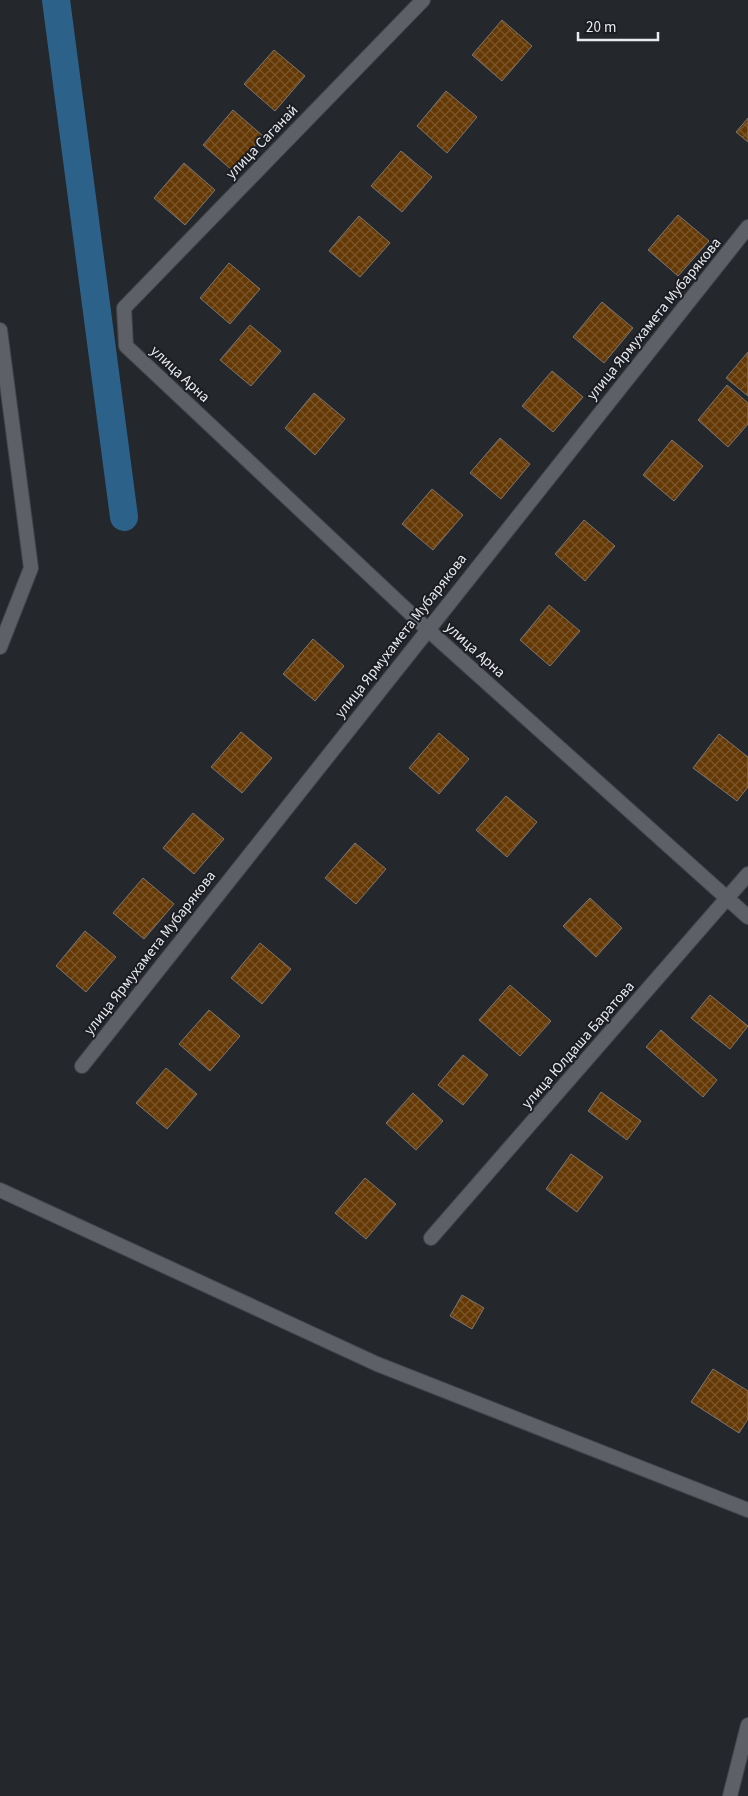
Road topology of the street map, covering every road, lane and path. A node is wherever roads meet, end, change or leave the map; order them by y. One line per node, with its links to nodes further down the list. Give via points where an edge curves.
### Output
1 (423, 0): 3 (street, улица Саганай)
2 (748, 227): 5 (street, улица Ярмухамета Мубарякова)
3 (124, 308): 5 (street, улица Арна, via 126,346)
4 (0, 330): 6 (street, via 30,568)
5 (427, 629): 8 (street, улица Арна); 10 (street, улица Ярмухамета Мубарякова)
6 (0, 647)
7 (748, 874): 8 (street, улица Юлдаша Баратова)
8 (727, 899): 9 (street, улица Арна); 12 (street, улица Юлдаша Баратова)
9 (748, 917)
10 (82, 1066)
11 (0, 1190): 13 (street, via 377,1364)
12 (431, 1238)
13 (748, 1510)
14 (748, 1725): 15 (street)
15 (730, 1796)

